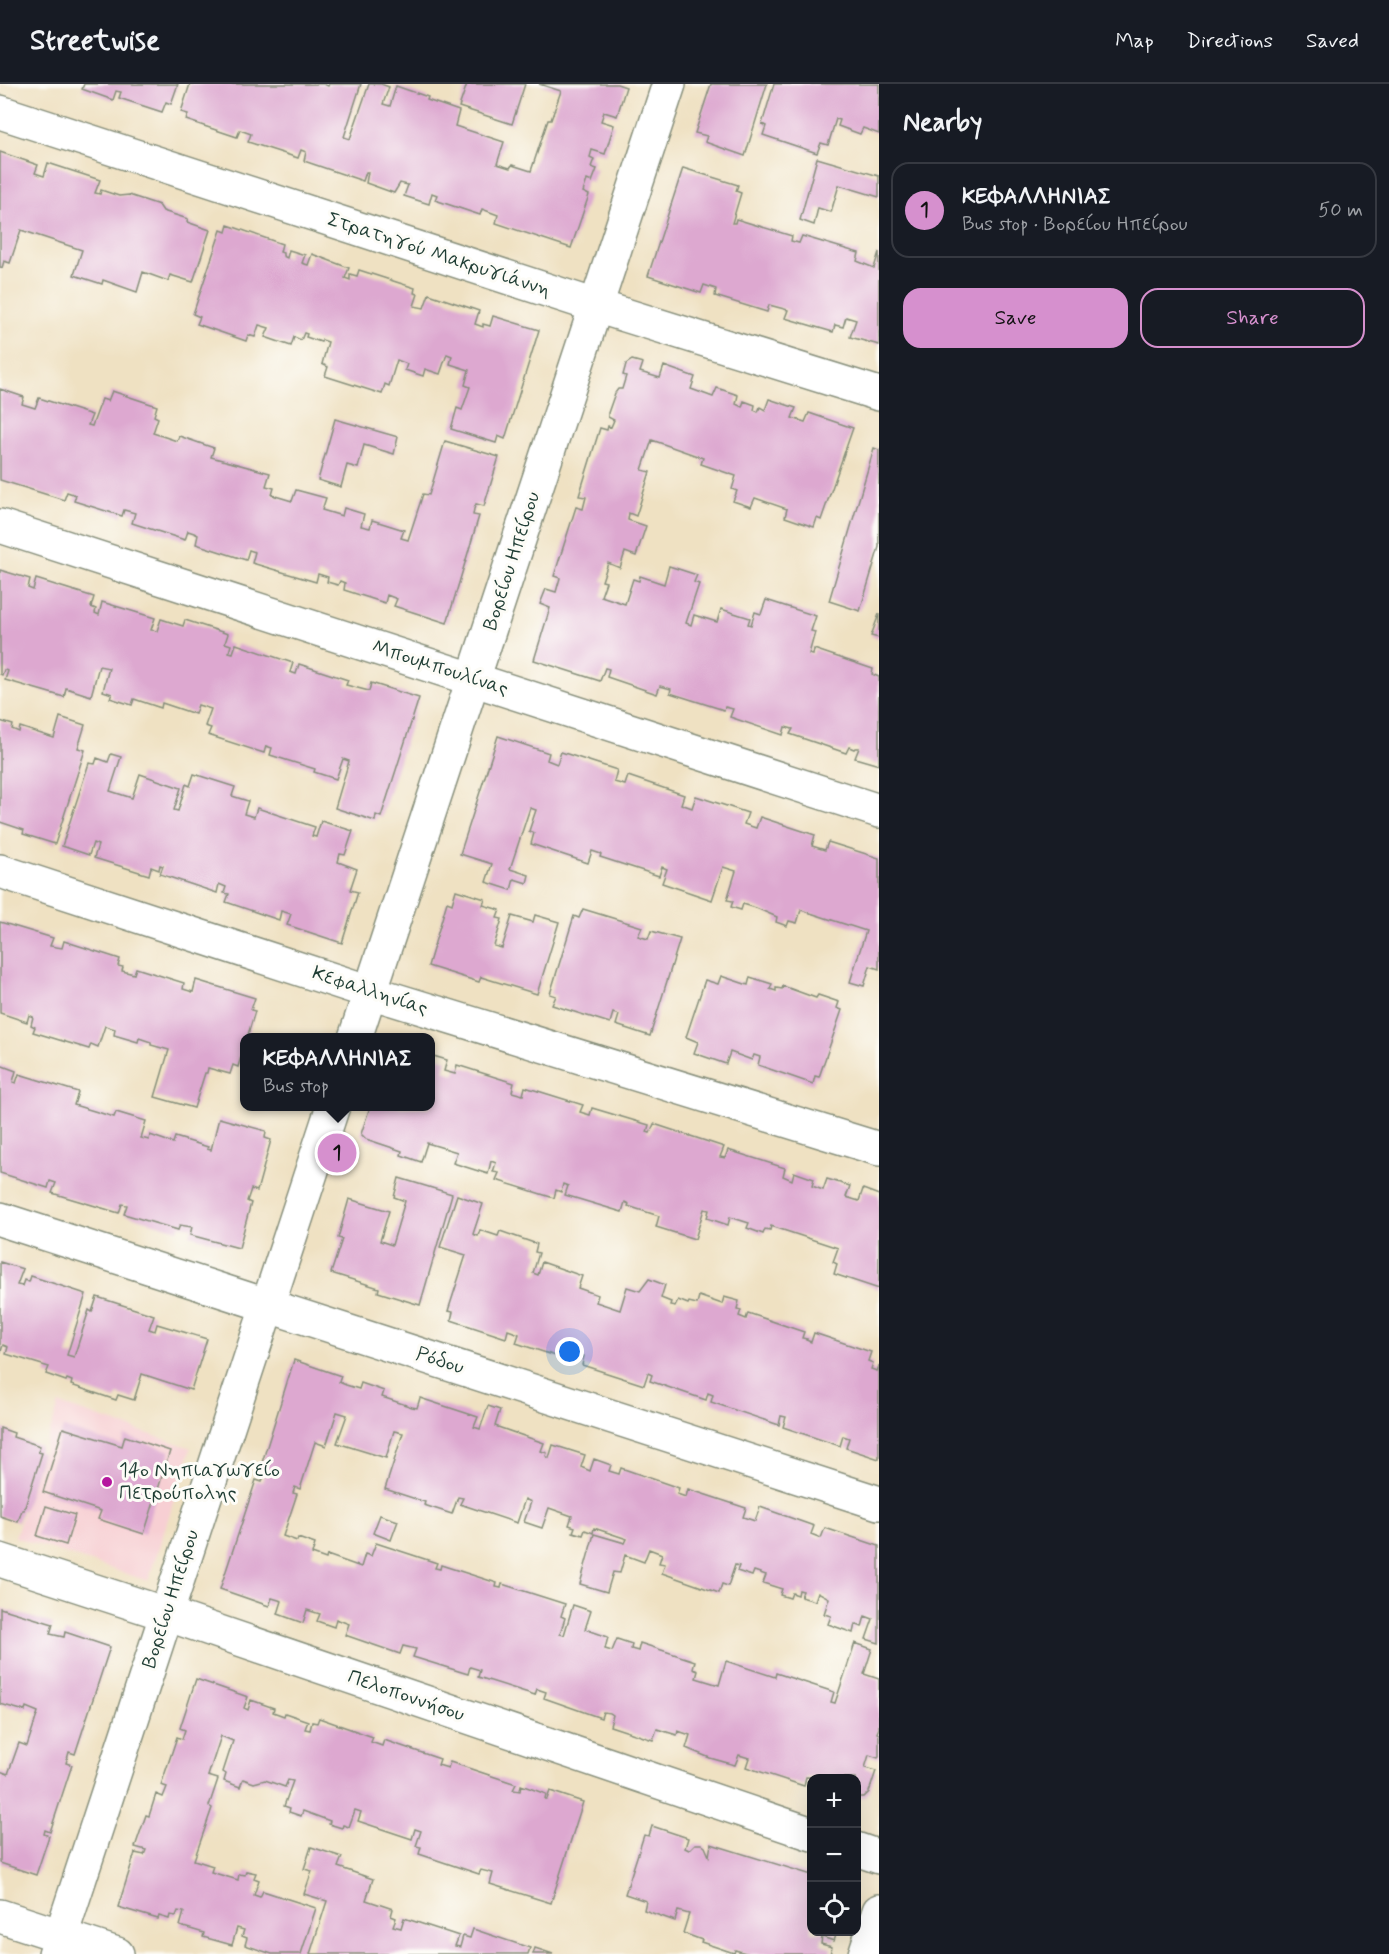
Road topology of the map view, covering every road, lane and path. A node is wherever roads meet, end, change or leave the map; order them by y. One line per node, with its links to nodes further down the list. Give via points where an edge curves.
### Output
1 (669, 84): 3 (street, Βορείου Ηπείρου)
2 (0, 112): 3 (street, Στρατηγού Μακρυγιάννη)
3 (596, 306): 4 (street, Στρατηγού Μακρυγιάννη); 6 (street, Βορείου Ηπείρου)
4 (879, 394)
5 (0, 525): 6 (street, Μπουμπουλίνας)
6 (473, 679): 7 (street, Μπουμπουλίνας); 9 (street, Βορείου Ηπείρου)
7 (879, 811)
8 (0, 871): 9 (street, Κεφαλληνίας)
9 (370, 992): 10 (street, Βορείου Ηπείρου); 12 (street, Κεφαλληνίας)
10 (358, 1033)
11 (332, 1111): 14 (street, Βορείου Ηπείρου)
12 (879, 1149)
13 (0, 1219): 14 (street, Ρόδου)
14 (268, 1305): 15 (street, Ρόδου); 17 (street, Βορείου Ηπείρου)
15 (879, 1503)
16 (0, 1560): 17 (street, Πελοποννήσου)
17 (166, 1614): 18 (street, Πελοποννήσου); 23 (street, Βορείου Ηπείρου)
18 (807, 1832)
19 (861, 1851): 20 (street)
20 (879, 1857)
21 (879, 1911): 25 (street)
22 (0, 1916): 23 (street)
23 (57, 1945): 24 (street)
24 (117, 1954)
25 (865, 1954)

